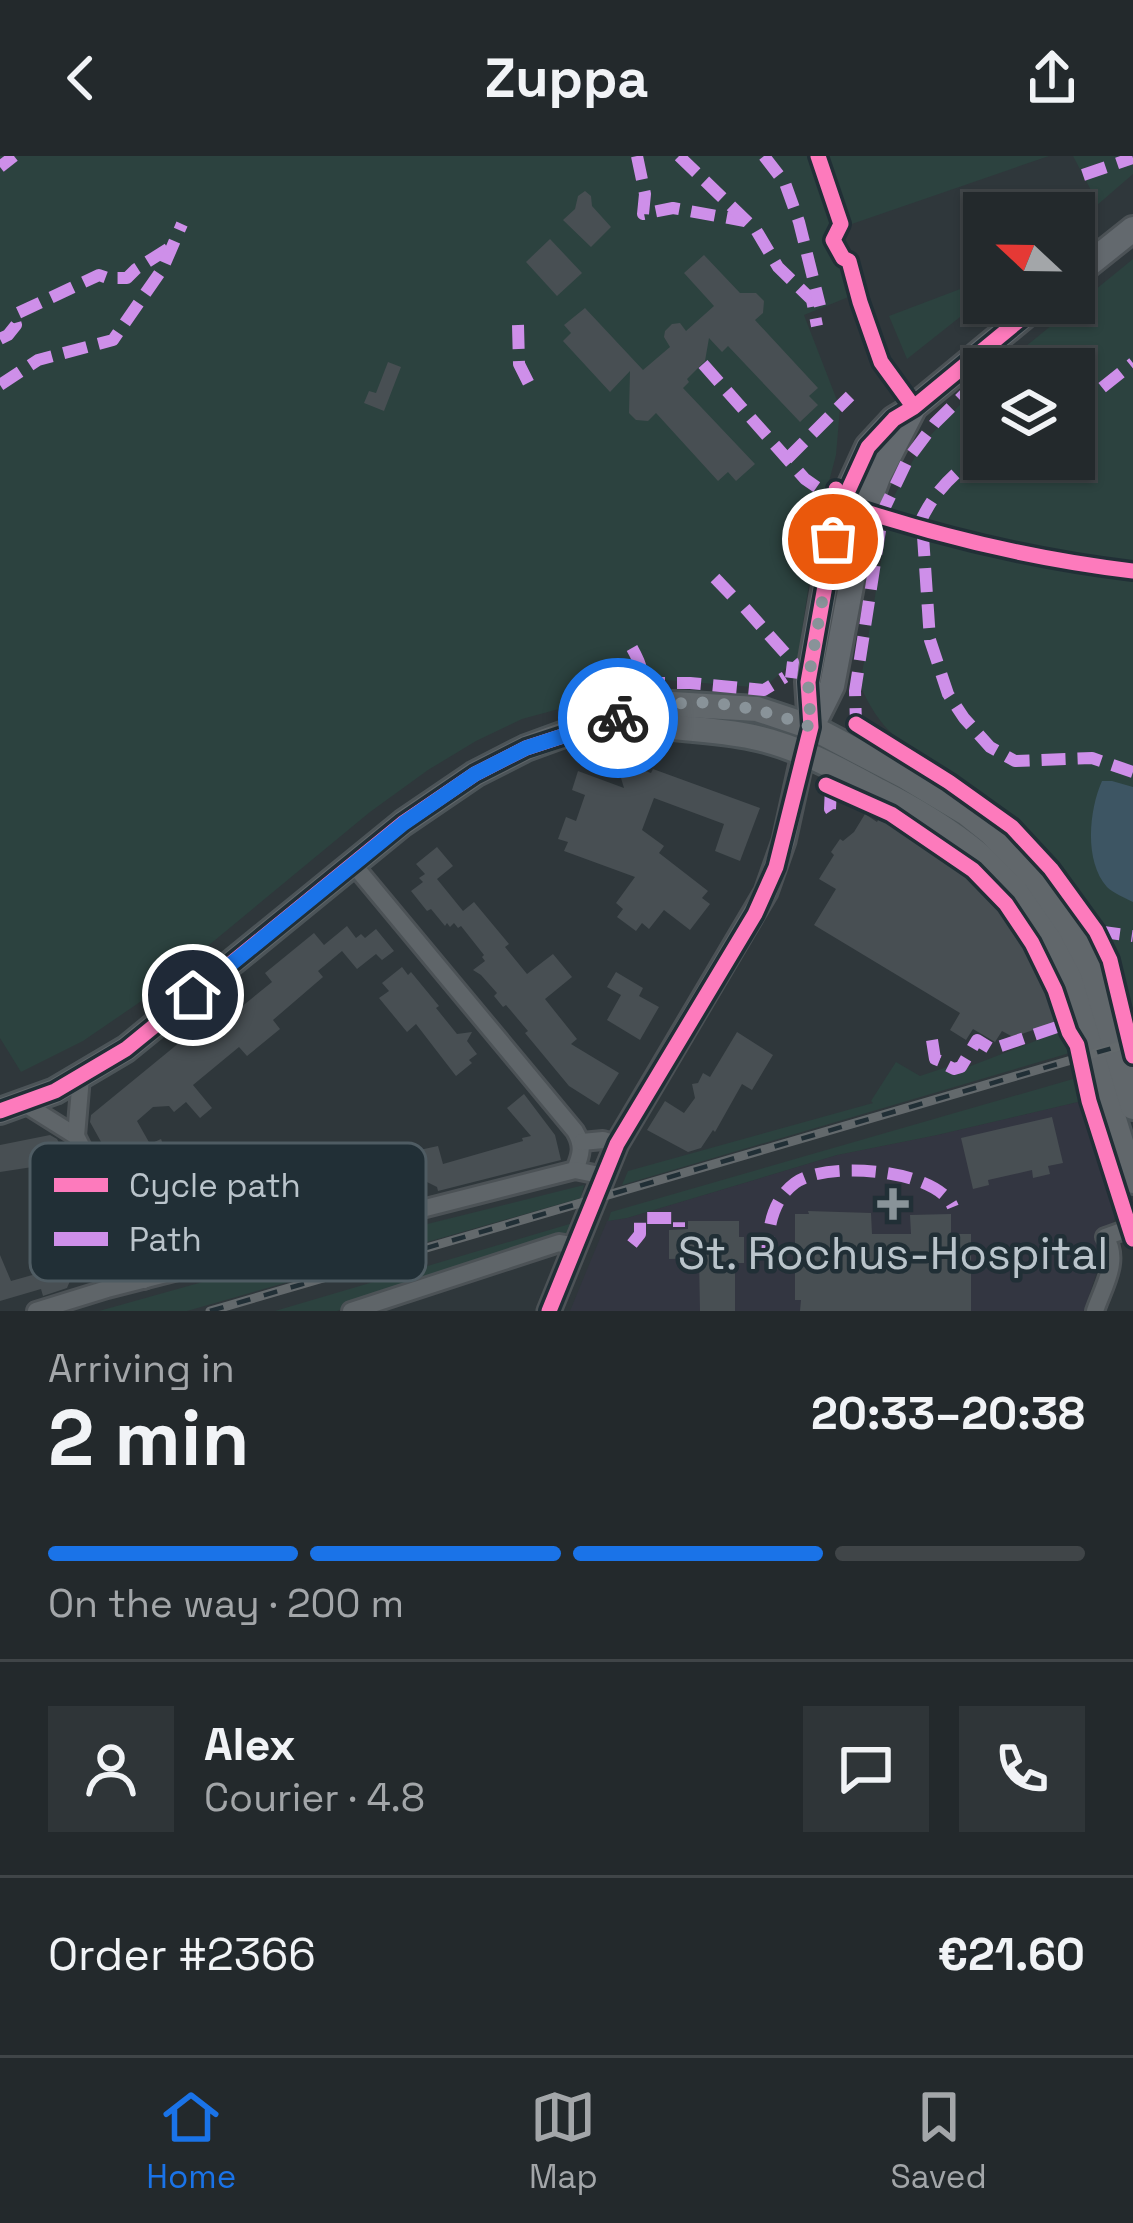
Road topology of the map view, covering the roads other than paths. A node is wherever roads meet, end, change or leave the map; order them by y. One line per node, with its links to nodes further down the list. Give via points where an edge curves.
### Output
1 (1133, 229): 2 (main road)
2 (1095, 259)
3 (1015, 324): 5 (main road, via 868,447 833,539 808,682)
4 (615, 719): 5 (main road, via 672,704 715,704); 6 (main road, via 755,737); 7 (main road, via 475,774)
5 (811, 727): 6 (main road); 10 (main road, via 966,813 1034,876 1092,970)
6 (803, 754): 14 (street, via 766,892); 17 (main road, via 931,818 1019,893 1070,976)
7 (353, 863): 8 (main road); 12 (street)
8 (80, 1078): 9 (main road); 11 (street)
9 (12, 1107): 11 (street)
10 (1133, 1107)
11 (76, 1136): 13 (street)
12 (578, 1137): 14 (street); 15 (street)
13 (80, 1143)
14 (617, 1144): 16 (street)
15 (574, 1171): 16 (street); 18 (street)
16 (604, 1176): 20 (street)
17 (1133, 1181)
18 (426, 1209)
19 (1133, 1227): 25 (street, via 1105,1237 1113,1261)
20 (577, 1246): 23 (street, via 559,1243); 24 (street)
21 (141, 1281): 22 (street)
22 (36, 1311)
23 (351, 1311)
24 (549, 1311)
25 (1095, 1311)

